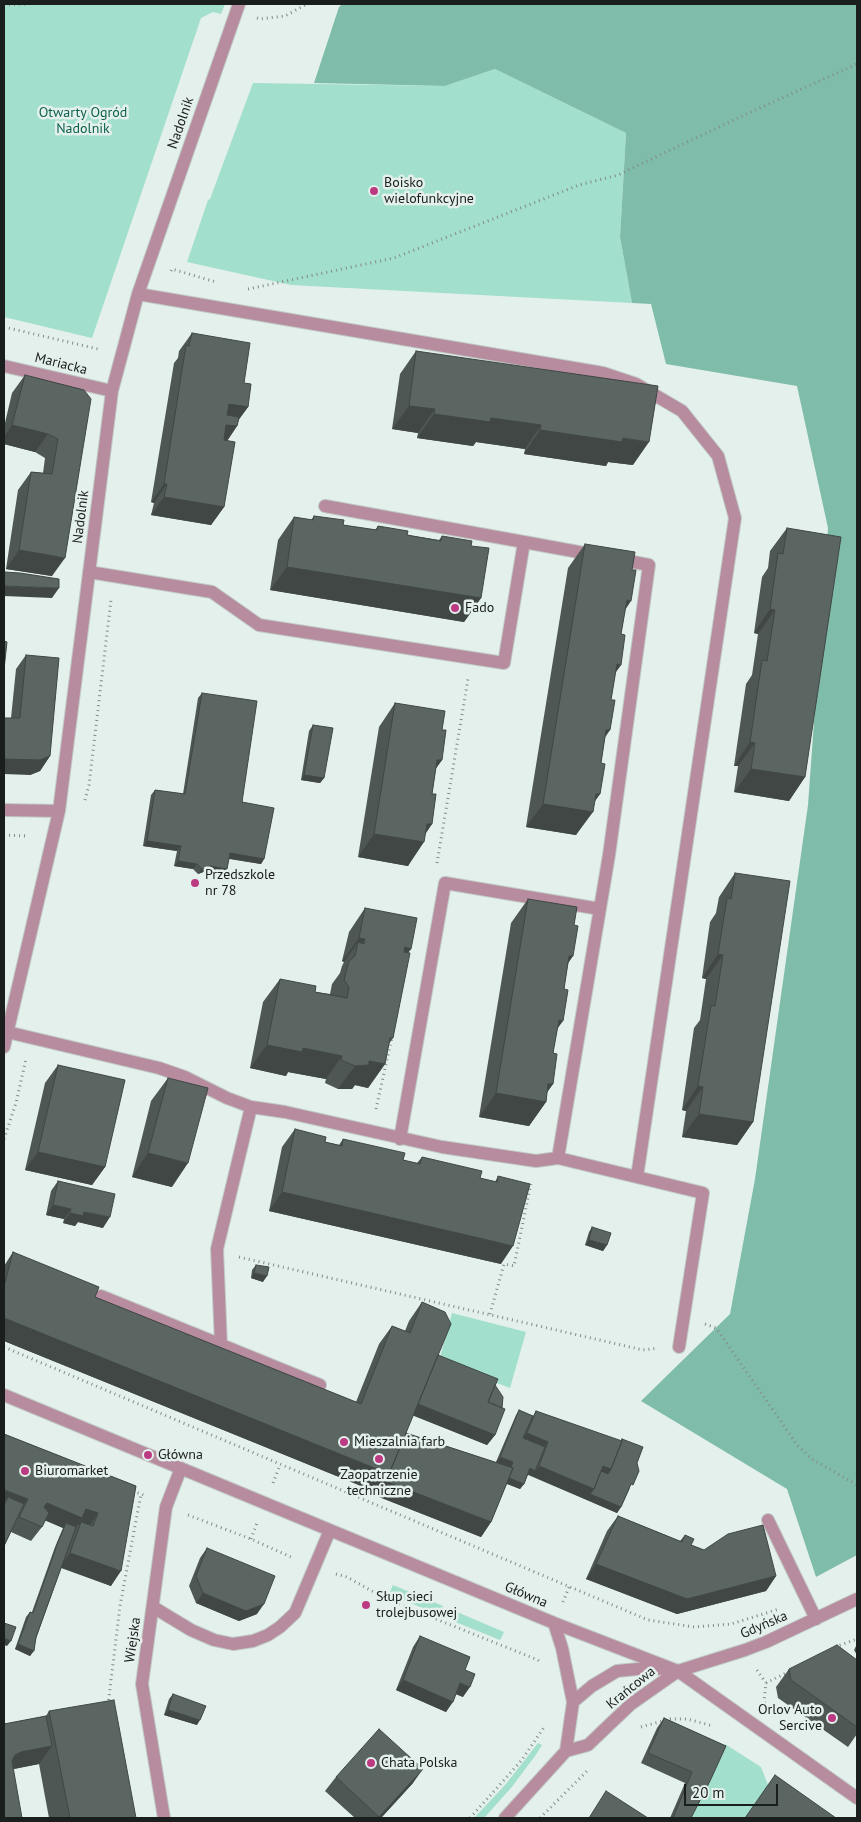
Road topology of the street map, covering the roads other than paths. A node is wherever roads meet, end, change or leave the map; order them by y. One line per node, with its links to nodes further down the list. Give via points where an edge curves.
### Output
1 (238, 6): 2 (street, Nadolnik)
2 (138, 294): 4 (street, Nadolnik); 16 (street, via 603,373 636,384 682,411 718,456 736,518)
3 (4, 366): 4 (street, Mariacka)
4 (112, 391): 7 (street, Nadolnik)
5 (325, 506): 6 (street)
6 (524, 542): 7 (street, via 504,663 259,625 212,592); 10 (street, via 649,565)
7 (89, 572): 9 (street, Nadolnik)
8 (4, 810): 9 (street)
9 (59, 811): 11 (street, Nadolnik)
10 (600, 909): 14 (street, via 445,883); 15 (street)
11 (7, 1032): 12 (street, Nadolnik); 13 (street, via 159,1068)
12 (4, 1047)
13 (251, 1107): 14 (street); 18 (street, via 217,1252)
14 (400, 1139): 15 (street, via 536,1160)
15 (558, 1158): 16 (street)
16 (637, 1177): 19 (street, via 703,1193)
17 (101, 1296): 18 (street)
18 (221, 1345): 20 (street)
19 (680, 1347)
20 (320, 1385)
21 (4, 1396): 22 (street, Główna)
22 (181, 1468): 24 (street, Główna); 26 (street, Wiejska, via 166,1507)
23 (768, 1520): 27 (street)
24 (330, 1530): 26 (street, via 295,1612 268,1635 233,1644 214,1640); 28 (street, Główna)
25 (857, 1599): 27 (street, Gdyńska)
26 (153, 1606): 33 (street, Wiejska, via 142,1684)
27 (816, 1618): 29 (street, Gdyńska, via 745,1650)
28 (554, 1623): 29 (street, Główna); 30 (street)
29 (678, 1671): 30 (street, Krańcowa, via 648,1668 617,1671); 31 (street, Krańcowa, via 631,1704 588,1746); 32 (street, Główna)
30 (574, 1702): 31 (street)
31 (566, 1752): 34 (street, Krańcowa)
32 (857, 1798)
33 (164, 1818)
34 (505, 1818)

